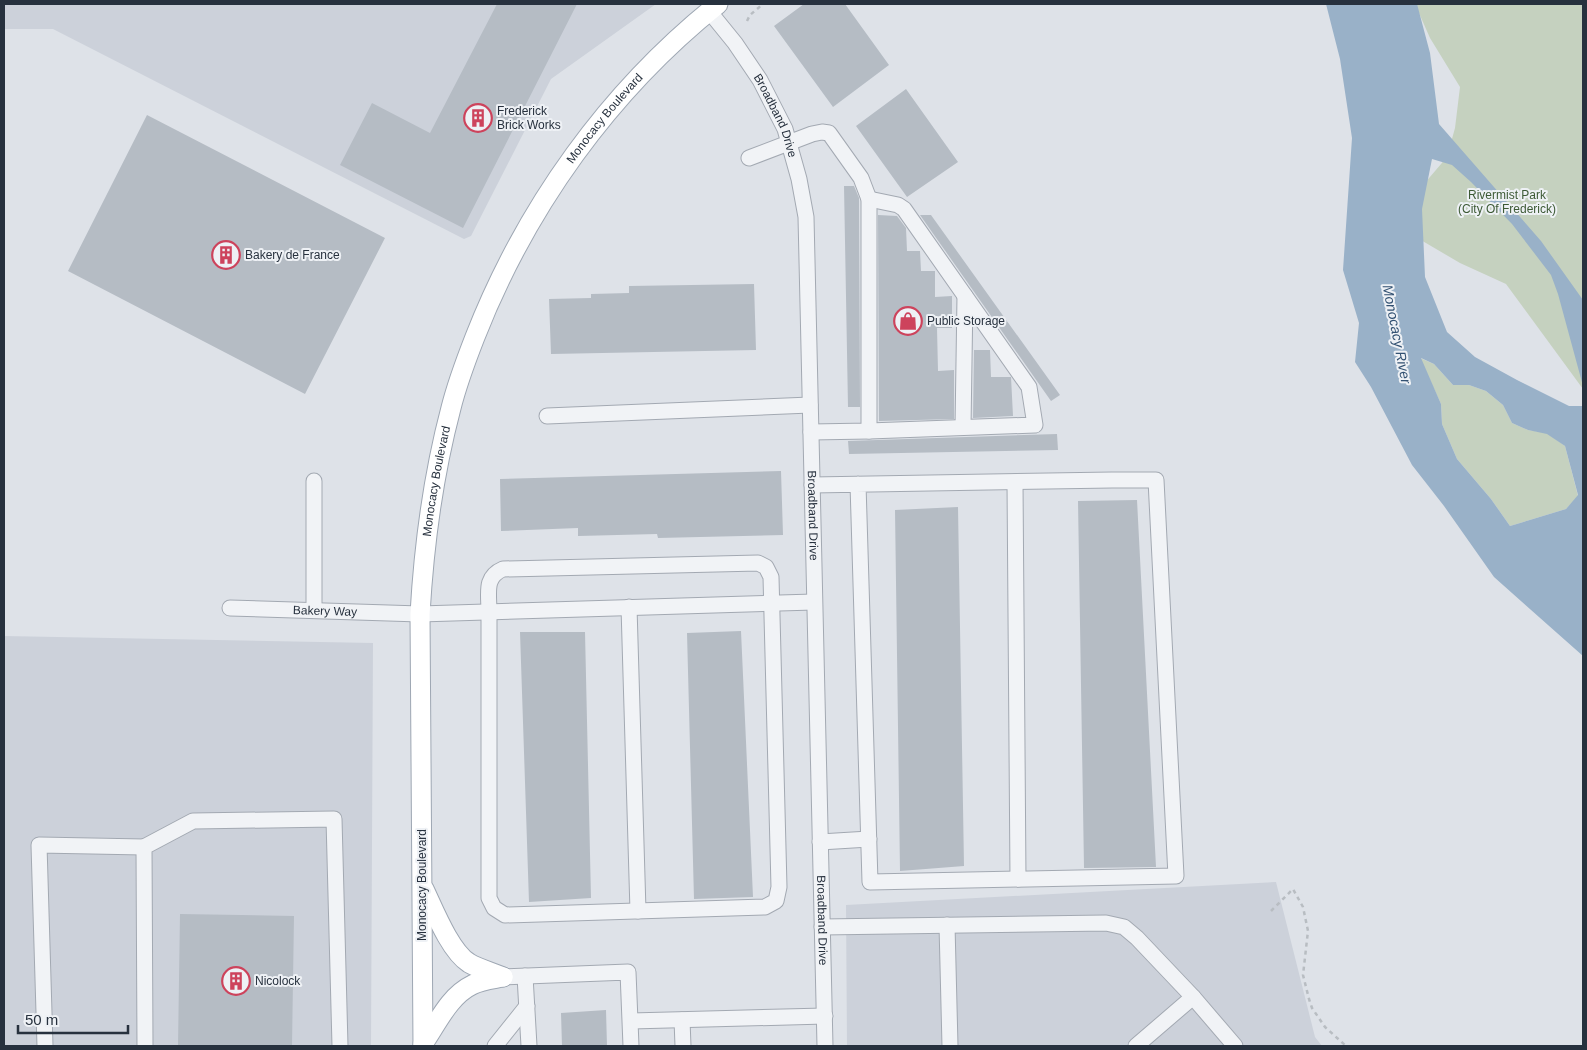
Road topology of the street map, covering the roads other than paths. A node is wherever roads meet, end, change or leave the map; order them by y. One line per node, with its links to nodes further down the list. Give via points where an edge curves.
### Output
1 (713, 7): 2 (street, Broadband Drive, via 760,80); 21 (main road, Monocacy Boulevard, via 614,103 539,207 510,258 487,306 451,407 429,517)
2 (789, 142): 3 (street); 4 (street, via 822,132 829,133 862,178); 6 (street, Broadband Drive, via 806,217)
3 (749, 158)
4 (869, 198): 5 (street, via 904,209); 9 (street)
5 (965, 296): 8 (street); 8 (street, via 1029,387 1035,425)
6 (810, 405): 7 (street); 10 (street, Broadband Drive)
7 (546, 416)
8 (962, 427): 9 (street)
9 (869, 430): 10 (street)
10 (810, 432): 14 (street, Broadband Drive)
11 (314, 481): 19 (street)
12 (1014, 482): 13 (street); 25 (street); 25 (street, via 1156,480 1176,876)
13 (858, 484): 14 (street); 22 (street)
14 (812, 485): 15 (street, Broadband Drive)
15 (814, 602): 16 (street, Bakery Way); 23 (street, Broadband Drive)
16 (772, 603): 17 (street, Bakery Way); 20 (street, via 772,577 766,567 758,563 503,569 495,572 489,581); 27 (street, via 779,887 776,901 765,908)
17 (630, 607): 20 (street, Bakery Way); 27 (street)
18 (230, 608): 19 (street, Bakery Way)
19 (314, 610): 21 (street, Bakery Way)
20 (489, 612): 21 (street, Bakery Way); 27 (street, via 491,903 505,915)
21 (420, 614): 26 (main road, Monocacy Boulevard)
22 (869, 839): 23 (street); 25 (street, via 870,882)
23 (820, 842): 29 (street, Broadband Drive)
24 (144, 847): 38 (street, via 39,845); 39 (street); 40 (street, via 193,821 334,818)
25 (1018, 879)
26 (422, 886): 31 (main road, via 459,955 470,964); 37 (main road, Monocacy Boulevard)
27 (638, 911)
28 (947, 925): 29 (street); 32 (street, via 1106,923 1124,928); 46 (street)
29 (822, 927): 34 (street, Broadband Drive)
30 (525, 976): 31 (street); 33 (street); 36 (street, via 628,972)
31 (503, 977): 37 (main road, via 473,984 461,992)
32 (1193, 997): 47 (street); 48 (street)
33 (527, 1006): 41 (street); 42 (street)
34 (825, 1016): 35 (street); 45 (street, Broadband Drive)
35 (682, 1020): 36 (street); 44 (street)
36 (631, 1021): 43 (street)
37 (423, 1045)
38 (44, 1046)
39 (145, 1046)
40 (340, 1046)
41 (495, 1046)
42 (529, 1046)
43 (631, 1046)
44 (683, 1046)
45 (825, 1046)
46 (950, 1046)
47 (1136, 1046)
48 (1235, 1046)

